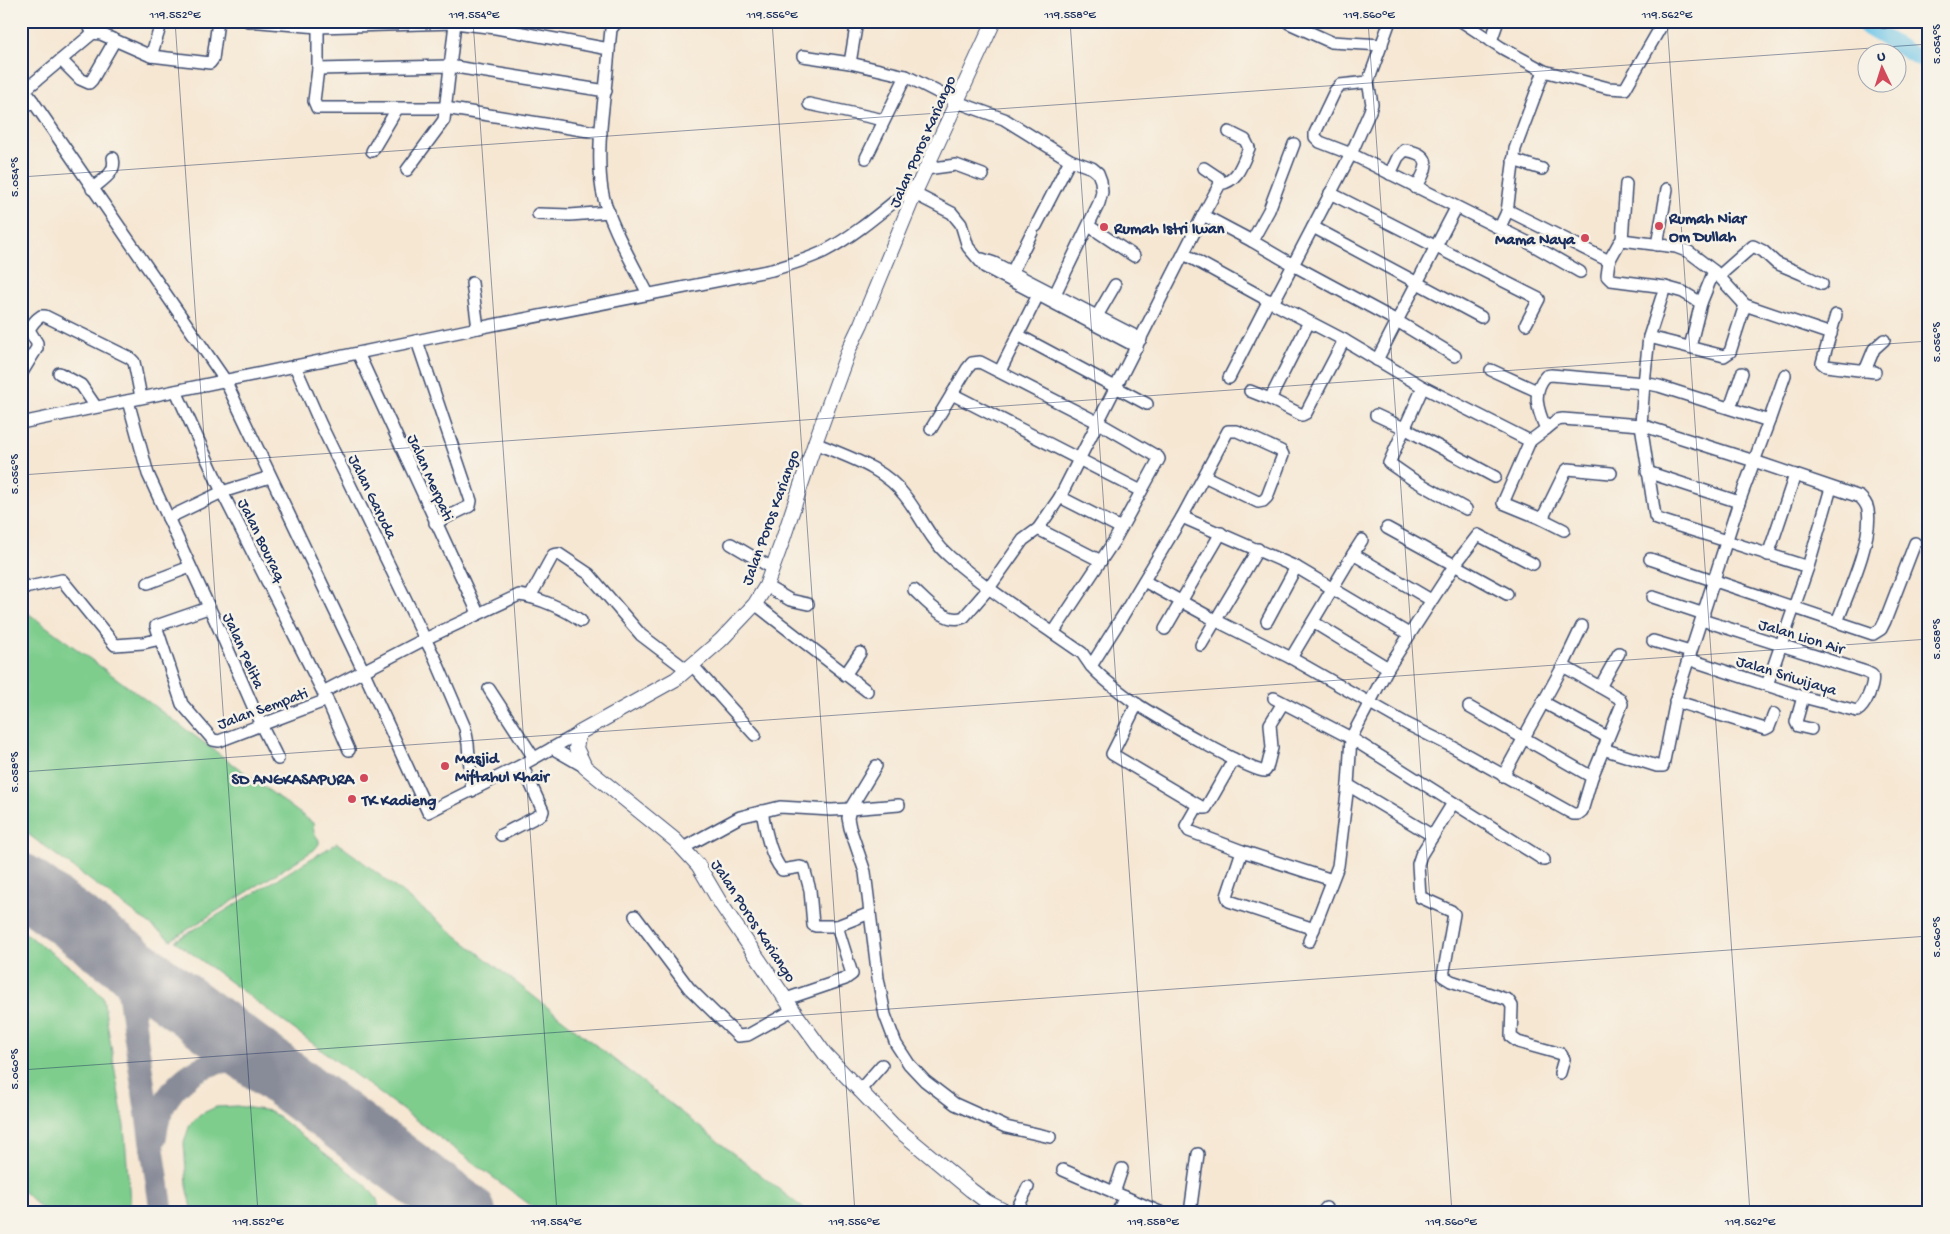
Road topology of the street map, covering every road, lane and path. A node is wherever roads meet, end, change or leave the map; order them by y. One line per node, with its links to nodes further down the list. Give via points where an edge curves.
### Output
1 (86, 21): 15 (street)
2 (162, 21): 20 (street)
3 (218, 21): 20 (street, via 210,63)
4 (250, 21): 14 (street)
5 (618, 21): 19 (street, via 611,29)
6 (857, 21): 23 (street)
7 (994, 21): 32 (main road, Jalan Poros Kariango)
8 (1390, 21): 18 (street)
9 (1461, 21): 17 (street)
10 (1498, 21): 17 (street)
11 (1664, 21): 26 (street, via 1625,89 1608,88)
12 (455, 22): 14 (street); 19 (street); 24 (street)
13 (1289, 23): 18 (street, via 1332,42)
14 (318, 26): 25 (street)
15 (93, 33): 16 (street); 22 (street)
16 (115, 40): 20 (street); 22 (street, via 89,83 80,80)
17 (1491, 41): 26 (street)
18 (1382, 45): 28 (street)
19 (610, 49): 30 (street)
20 (151, 56)
21 (803, 56): 23 (street)
22 (61, 60): 29 (street)
23 (850, 64): 27 (street)
24 (449, 66): 25 (street); 30 (street); 34 (street)
25 (318, 68): 35 (street, via 314,102 317,108)
26 (1544, 71): 46 (street)
27 (906, 76): 32 (street); 37 (street)
28 (1368, 82): 42 (street, via 1372,104); 42 (street, via 1340,85 1335,90 1315,136 1320,142)
29 (23, 87): 31 (street)
30 (606, 91): 39 (street)
31 (33, 101): 36 (street); 56 (street)
32 (957, 102): 45 (street, via 1004,119); 50 (main road, Jalan Poros Kariango)
33 (809, 104): 37 (street)
34 (445, 108): 35 (street); 39 (street); 49 (street, via 444,120)
35 (397, 109): 41 (street)
36 (21, 110)
37 (884, 120): 44 (street)
38 (1229, 132): 53 (street, via 1242,138 1249,148 1233,179)
39 (601, 133): 61 (street, via 602,190)
40 (1294, 144): 69 (street, via 1269,210)
41 (372, 150)
42 (1351, 154): 51 (street); 58 (street)
43 (114, 158): 56 (street, via 113,171)
44 (866, 158)
45 (1070, 160): 65 (street, via 1092,168 1101,181 1102,192); 77 (street)
46 (1513, 160): 48 (street); 62 (street)
47 (1204, 168): 53 (street, via 1219,178)
48 (1542, 169)
49 (407, 170)
50 (924, 174): 52 (street, via 956,165); 59 (main road, Jalan Poros Kariango); 85 (street, via 855,232 823,252 772,270)
51 (1390, 174): 55 (street); 55 (street, via 1405,150 1420,156 1427,169)
52 (983, 175)
53 (1220, 184): 64 (street)
54 (1626, 184): 68 (street)
55 (1416, 188): 60 (street)
56 (92, 189): 117 (street)
57 (1668, 189): 70 (street)
58 (1330, 193): 66 (street); 71 (street)
59 (915, 194): 74 (street, via 952,213 961,224 968,247); 140 (main road, Jalan Poros Kariango, via 849,349)
60 (1456, 208): 67 (street); 71 (street)
61 (609, 212): 63 (street); 85 (street)
62 (1507, 212): 67 (street); 75 (street)
63 (538, 214)
64 (1203, 216): 69 (street); 72 (street)
65 (1089, 226): 73 (street); 86 (street)
66 (1313, 227): 76 (street); 80 (street)
67 (1499, 229): 78 (street)
68 (1622, 240): 70 (street); 75 (street)
69 (1252, 241): 76 (street)
70 (1657, 245): 79 (street, via 1689,252)
71 (1436, 247): 80 (street); 96 (street, via 1539,300)
72 (1184, 254): 88 (street); 104 (street)
73 (1134, 256)
74 (978, 258): 77 (street); 87 (street, via 985,267)
75 (1609, 262): 84 (street, via 1607,276 1610,280)
76 (1293, 265): 88 (street); 94 (street)
77 (1012, 272): 86 (street)
78 (1580, 272)
79 (1716, 273): 82 (street, via 1753,246 1776,263); 89 (street); 90 (street)
80 (1417, 282): 93 (street); 94 (street)
81 (472, 283): 97 (street)
82 (1822, 284)
83 (1115, 285): 92 (street)
84 (1665, 287): 89 (street, via 1683,292); 100 (street)
85 (648, 294): 97 (street)
86 (1055, 294): 92 (street)
87 (1038, 296): 99 (street); 104 (street)
88 (1271, 302): 95 (street); 116 (street)
89 (1701, 303): 105 (street)
90 (1745, 305): 98 (street); 105 (street, via 1728,355)
91 (1836, 315): 98 (street)
92 (1097, 316): 104 (street)
93 (1481, 317)
94 (1397, 321): 107 (street); 108 (street)
95 (1309, 322): 102 (street); 126 (street)
96 (1526, 324)
97 (478, 328): 101 (street)
98 (1830, 334): 103 (street, via 1822,363 1870,371 1874,349)
99 (1018, 335): 111 (street); 120 (street)
100 (1650, 337): 105 (street); 118 (street)
101 (417, 340): 106 (street); 158 (street, via 471,501 470,506)
102 (1344, 340): 108 (street); 126 (street, via 1306,413 1302,415)
103 (1884, 340)
104 (1139, 343): 120 (street)
105 (1690, 347)
106 (358, 353): 109 (street); 158 (street, Jalan Merpati)
107 (1455, 356)
108 (1377, 360): 119 (street)
109 (296, 366): 117 (street); 208 (street, Jalan Garuda, via 325,434)
110 (1491, 370): 123 (street)
111 (1000, 371): 124 (street, via 980,362 972,363); 134 (street)
112 (59, 373): 129 (street, via 81,385)
113 (21, 374): 125 (street, via 37,348 29,330 37,319 45,316 130,358 134,362)
114 (1742, 374): 130 (street)
115 (1785, 375): 132 (street)
116 (1229, 378)
117 (225, 380): 121 (street); 147 (street)
118 (1644, 383): 123 (street, via 1551,375 1543,379); 130 (street); 135 (street)
119 (1423, 386): 136 (street); 139 (street)
120 (1116, 387): 128 (street); 134 (street)
121 (176, 391): 125 (street); 151 (street, Jalan Bouraq)
122 (1250, 391): 126 (street)
123 (1537, 391): 138 (street)
124 (952, 394): 137 (street); 141 (street)
125 (142, 397): 127 (street)
126 (1270, 399)
127 (128, 400): 129 (street); 156 (street, Jalan Pelita, via 148,474)
128 (1147, 404)
129 (96, 408): 133 (street)
130 (1730, 408): 132 (street)
131 (1376, 415): 136 (street)
132 (1769, 421): 142 (street)
133 (21, 423)
134 (1098, 423): 141 (street); 150 (street, via 1159,458)
135 (1641, 425): 138 (street, via 1563,419); 142 (street); 143 (street)
136 (1404, 428): 148 (street); 154 (street, via 1390,465)
137 (931, 429)
138 (1546, 429): 139 (street)
139 (1530, 441): 157 (street, via 1504,503)
140 (815, 443): 178 (main road, Jalan Poros Kariango); 184 (street, via 885,475 905,496 949,556)
141 (1079, 459): 150 (street); 152 (street)
142 (1754, 461): 145 (street); 153 (street)
143 (1647, 472): 153 (street); 165 (street, via 1657,519)
144 (1611, 473): 157 (street, via 1568,469)
145 (1795, 475): 149 (street); 170 (street)
146 (1204, 476): 146 (street, via 1229,430 1283,454 1263,501 1258,502); 155 (street)
147 (270, 477): 151 (street); 220 (street)
148 (1495, 477)
149 (1831, 488): 177 (street); 202 (street, via 1860,497 1868,511 1860,562)
150 (1141, 491): 159 (street)
151 (222, 492): 156 (street); 227 (street, Jalan Bouraq)
152 (1060, 497): 159 (street); 161 (street)
153 (1740, 502): 165 (street)
154 (1466, 509)
155 (1182, 517): 163 (street); 180 (street)
156 (168, 518): 174 (street, Jalan Pelita)
157 (1542, 519): 162 (street)
158 (435, 523): 196 (street, Jalan Merpati)
159 (1121, 528): 172 (street)
160 (1387, 528): 175 (street)
161 (1038, 529): 172 (street); 184 (street, via 1023,540)
162 (1564, 530)
163 (1221, 533): 168 (street); 191 (street)
164 (1362, 540): 169 (street)
165 (1727, 542): 170 (street); 179 (street)
166 (1915, 543): 202 (street, via 1881,629 1873,634)
167 (731, 544): 178 (street)
168 (1258, 549): 176 (street); 198 (street)
169 (1354, 554): 185 (street); 190 (street)
170 (1768, 554): 177 (street)
171 (1650, 559): 179 (street)
172 (1101, 561): 205 (street)
173 (1533, 564): 175 (street, via 1478,535)
174 (190, 566): 182 (street); 195 (street, Jalan Pelita)
175 (1454, 566): 187 (street); 190 (street)
176 (1296, 567): 185 (street); 200 (street)
177 (1808, 567): 194 (street)
178 (772, 568): 183 (main road, Jalan Poros Kariango)
179 (1714, 580): 194 (street); 197 (street)
180 (1144, 581): 191 (street); 216 (street)
181 (21, 583): 207 (street, via 29,587 62,580 115,645)
182 (148, 583)
183 (766, 586): 192 (main road, Jalan Poros Kariango); 193 (street, via 790,600)
184 (989, 588): 186 (street, via 960,619 948,617); 205 (street)
185 (1334, 589): 201 (street); 206 (street)
186 (914, 590)
187 (1507, 594)
188 (530, 597): 196 (street, Jalan Sempati, via 517,595); 199 (street, via 570,612); 218 (street, via 553,555 559,554 588,574 641,635)
189 (1653, 597): 197 (street, Jalan Lion Air)
190 (1431, 600): 206 (street)
191 (1182, 601): 198 (street); 204 (street)
192 (755, 604): 218 (main road, Jalan Poros Kariango); 221 (street)
193 (808, 604)
194 (1793, 606): 202 (street); 211 (street)
195 (208, 608): 207 (street, via 156,626); 235 (street, Jalan Pelita)
196 (478, 613): 208 (street, Jalan Sempati)
197 (1703, 617): 211 (street, Jalan Lion Air); 214 (street)
198 (1215, 620): 210 (street); 215 (street)
199 (580, 621)
200 (1267, 622)
201 (1313, 622): 215 (street); 219 (street)
202 (1837, 622)
203 (1582, 626): 217 (street)
204 (1165, 629)
205 (1053, 633): 216 (street, via 1082,653)
206 (1409, 634): 219 (street)
207 (160, 639): 235 (street, Jalan Sempati, via 182,704 213,740 219,741)
208 (425, 639): 220 (street, Jalan Sempati); 254 (street, Jalan Garuda, via 465,728)
209 (1653, 641): 214 (street, Jalan Sriwijaya)
210 (1201, 645)
211 (1780, 645): 222 (street); 226 (street, Jalan Lion Air, via 1870,674 1874,680)
212 (860, 653): 221 (street)
213 (1620, 653): 223 (street)
214 (1689, 656): 222 (street, Jalan Sriwijaya); 229 (street)
215 (1291, 658): 231 (street)
216 (1091, 666): 232 (street)
217 (1563, 666): 223 (street); 230 (street)
218 (690, 668): 237 (main road, Jalan Poros Kariango); 238 (street)
219 (1388, 668): 231 (street)
220 (363, 670): 227 (street, Jalan Sempati); 254 (street, via 428,812)
221 (845, 675): 225 (street)
222 (1766, 685): 228 (street, Jalan Sriwijaya)
223 (1600, 687): 239 (street, via 1619,698 1622,704)
224 (489, 689): 245 (street)
225 (867, 691)
226 (1867, 695): 228 (street, Jalan Sriwijaya, via 1857,711)
227 (325, 696): 235 (street, Jalan Sempati); 244 (street, Jalan Bouraq)
228 (1803, 697): 236 (street, via 1796,722 1798,726)
229 (1675, 701): 234 (street, via 1764,729 1769,727); 243 (street, via 1663,766)
230 (1543, 702): 239 (street); 241 (street)
231 (1369, 703): 240 (street); 251 (street)
232 (1137, 704): 247 (street); 257 (street, via 1112,754)
233 (1469, 707): 241 (street)
234 (1774, 714)
235 (261, 725): 246 (street, Jalan Pelita)
236 (1811, 729)
237 (579, 734): 242 (street); 250 (main road, via 576,748)
238 (755, 735)
239 (1608, 737): 243 (street)
240 (1351, 738): 247 (street, via 1279,700 1270,724 1272,748 1265,771); 253 (street); 255 (street)
241 (1523, 739): 251 (street); 252 (street)
242 (552, 748): 245 (street); 250 (street)
243 (1603, 749): 252 (street)
244 (349, 750)
245 (534, 758): 248 (street)
246 (278, 759)
247 (1234, 759): 257 (street, via 1208,807)
248 (522, 765): 254 (street); 260 (street, via 543,811)
249 (876, 766): 258 (street)
250 (585, 767): 262 (main road, Jalan Poros Kariango)
251 (1503, 776): 252 (street, via 1577,814 1582,811)
252 (1592, 777)
253 (1348, 784): 261 (street); 265 (street, via 1338,866)
254 (472, 791)
255 (1453, 803): 261 (street); 264 (street)
256 (899, 805): 258 (street)
257 (1198, 805): 263 (street, via 1186,826 1187,830)
258 (850, 808): 259 (street); 266 (street, via 848,818 865,872)
259 (762, 811): 262 (street, via 740,817); 268 (street, via 778,865 782,870 804,868 813,925)
260 (501, 835)
261 (1433, 836): 273 (street, via 1419,860 1418,893 1421,899 1454,914 1443,976 1508,1000 1512,1006 1511,1037 1561,1054 1564,1059)
262 (683, 848): 271 (main road, Jalan Poros Kariango, via 698,865)
263 (1242, 852): 265 (street); 269 (street, via 1227,896 1229,901)
264 (1544, 860)
265 (1332, 880): 269 (street)
266 (870, 913): 268 (street); 275 (street, via 885,1015 896,1044 909,1064 955,1104 1006,1127)
267 (635, 916): 271 (street, via 689,988 738,1036 748,1035)
268 (837, 926): 271 (street, via 852,974)
269 (1314, 930): 270 (street)
270 (1309, 941)
271 (789, 1005): 274 (main road, Jalan Poros Kariango, via 825,1054)
272 (882, 1064): 274 (street)
273 (1560, 1073)
274 (859, 1091): 281 (main road, Jalan Poros Kariango, via 894,1126 986,1202)
275 (1050, 1137)
276 (1198, 1154): 285 (street)
277 (1122, 1169): 280 (street)
278 (1063, 1170): 280 (street)
279 (1028, 1187): 282 (street)
280 (1120, 1195): 283 (street); 284 (street)
281 (1008, 1213)
282 (1015, 1213)
283 (1117, 1213)
284 (1162, 1213)
285 (1190, 1213)

